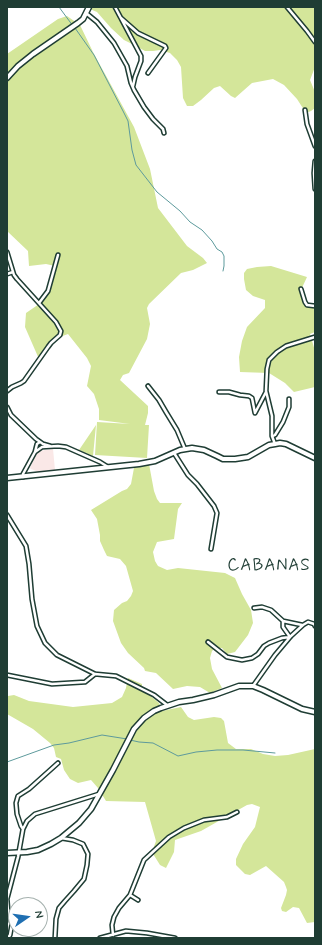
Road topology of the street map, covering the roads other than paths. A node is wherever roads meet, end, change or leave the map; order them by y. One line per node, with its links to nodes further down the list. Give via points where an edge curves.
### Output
1 (89, 7): 4 (street)
2 (115, 7): 5 (street)
3 (287, 7): 6 (street)
4 (86, 13): 8 (street, via 83,19 18,66); 9 (street, via 114,43 127,66)
5 (120, 17): 7 (street, via 138,33 166,48); 9 (street, via 141,56)
6 (315, 42)
7 (148, 73)
8 (7, 78)
9 (133, 87): 11 (street, via 144,107)
10 (305, 110): 12 (street)
11 (164, 133)
12 (315, 146)
13 (315, 161): 14 (street)
14 (315, 189)
15 (7, 252): 17 (street)
16 (58, 255): 20 (street, via 48,291)
17 (14, 272): 18 (street); 20 (street, via 21,285)
18 (7, 274)
19 (301, 289): 21 (street, via 307,305)
20 (40, 303): 25 (street, via 58,326 61,334 48,346 24,381)
21 (315, 306)
22 (315, 337): 24 (street, via 286,346 276,352 269,360)
23 (148, 386): 34 (street, via 159,400)
24 (266, 391): 26 (street, via 255,413 252,398 249,396); 29 (street, via 272,416)
25 (7, 392)
26 (219, 392)
27 (289, 399): 29 (street, via 283,422)
28 (7, 407): 30 (street, via 11,415)
29 (272, 436): 31 (street)
30 (39, 444): 32 (street); 33 (street); 33 (street); 35 (street)
31 (274, 444): 34 (street, via 248,457 235,459 223,459 204,450); 37 (street, via 286,444)
32 (50, 446): 33 (street); 38 (street, via 66,447)
33 (41, 448): 35 (street)
34 (186, 449): 36 (street)
35 (35, 452): 39 (street)
36 (174, 453): 38 (street, via 146,463); 42 (street, via 217,513)
37 (315, 458)
38 (108, 467): 39 (street)
39 (23, 477): 40 (street)
40 (7, 478)
41 (7, 515): 49 (street, via 26,546 37,626 45,643 57,655)
42 (212, 549)
43 (254, 608): 44 (street, via 271,610)
44 (283, 621): 45 (street); 47 (street, via 283,627)
45 (302, 625): 46 (street, via 308,622); 47 (street)
46 (315, 626)
47 (290, 637): 48 (street, via 268,643 252,658 242,660 227,656); 51 (street)
48 (208, 642)
49 (94, 674): 50 (street, via 85,682 52,684); 52 (street, via 116,676 154,695)
50 (7, 675)
51 (253, 686): 52 (street, via 239,686 214,695); 53 (street, via 302,709)
52 (167, 705): 55 (street, via 144,718 134,729)
53 (315, 712)
54 (58, 763): 57 (street, via 18,796 16,814)
55 (100, 794): 57 (street, via 35,814); 58 (street, via 79,823)
56 (237, 812): 61 (street, via 227,817 204,820 169,837 144,860)
57 (23, 829): 59 (street)
58 (61, 838): 59 (street, via 38,850); 65 (street, via 83,844 88,854 88,865 84,879 60,908 56,919)
59 (19, 853): 60 (street); 64 (street, via 7,899 12,924)
60 (7, 854)
61 (130, 895): 62 (street); 63 (street, via 114,917)
62 (138, 900)
63 (113, 934): 66 (street); 67 (street, via 126,931)
64 (8, 938)
65 (55, 938)
66 (100, 938)
67 (175, 938)

